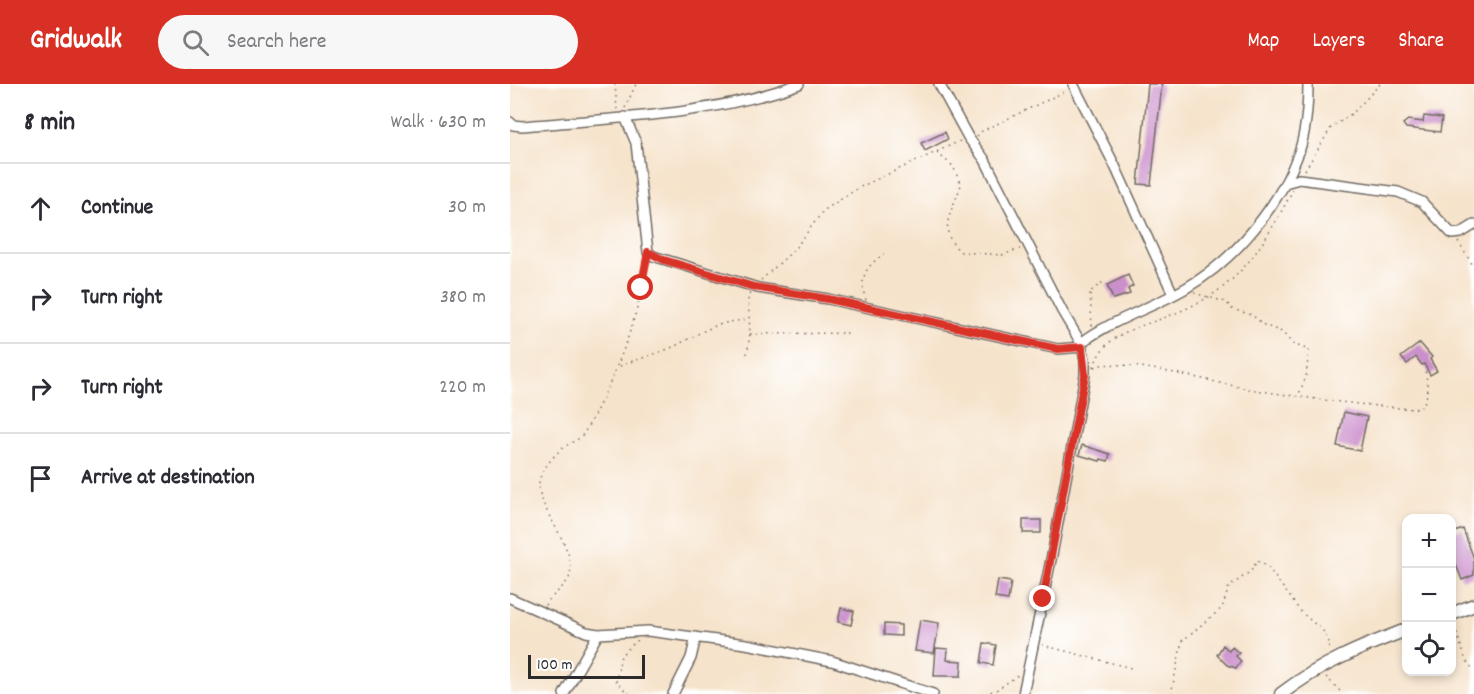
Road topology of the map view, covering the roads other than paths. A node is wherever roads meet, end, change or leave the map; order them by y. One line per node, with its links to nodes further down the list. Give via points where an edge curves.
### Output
1 (799, 84): 5 (street, via 735,104)
2 (939, 84): 10 (street, via 985,160)
3 (1308, 84): 7 (street, via 1299,150)
4 (1074, 86): 9 (street)
5 (622, 117): 6 (street); 10 (street, via 636,143 648,252 664,260 756,287 1058,349)
6 (511, 125)
7 (1285, 183): 8 (street, via 1299,179 1398,192 1422,202 1452,234); 9 (street, via 1228,256)
8 (1474, 225)
9 (1173, 294): 10 (street, via 1090,336)
10 (1082, 345): 21 (street, via 1085,375)
11 (510, 598): 15 (street)
12 (1474, 605): 13 (main road)
13 (1456, 612)
14 (1402, 632): 22 (main road, via 1321,666)
15 (598, 634): 16 (street, via 648,631); 18 (street)
16 (696, 638): 17 (street, via 832,661); 19 (street)
17 (914, 691): 20 (street)
18 (564, 694)
19 (673, 694)
20 (933, 694)
21 (1023, 694)
22 (1281, 694)

